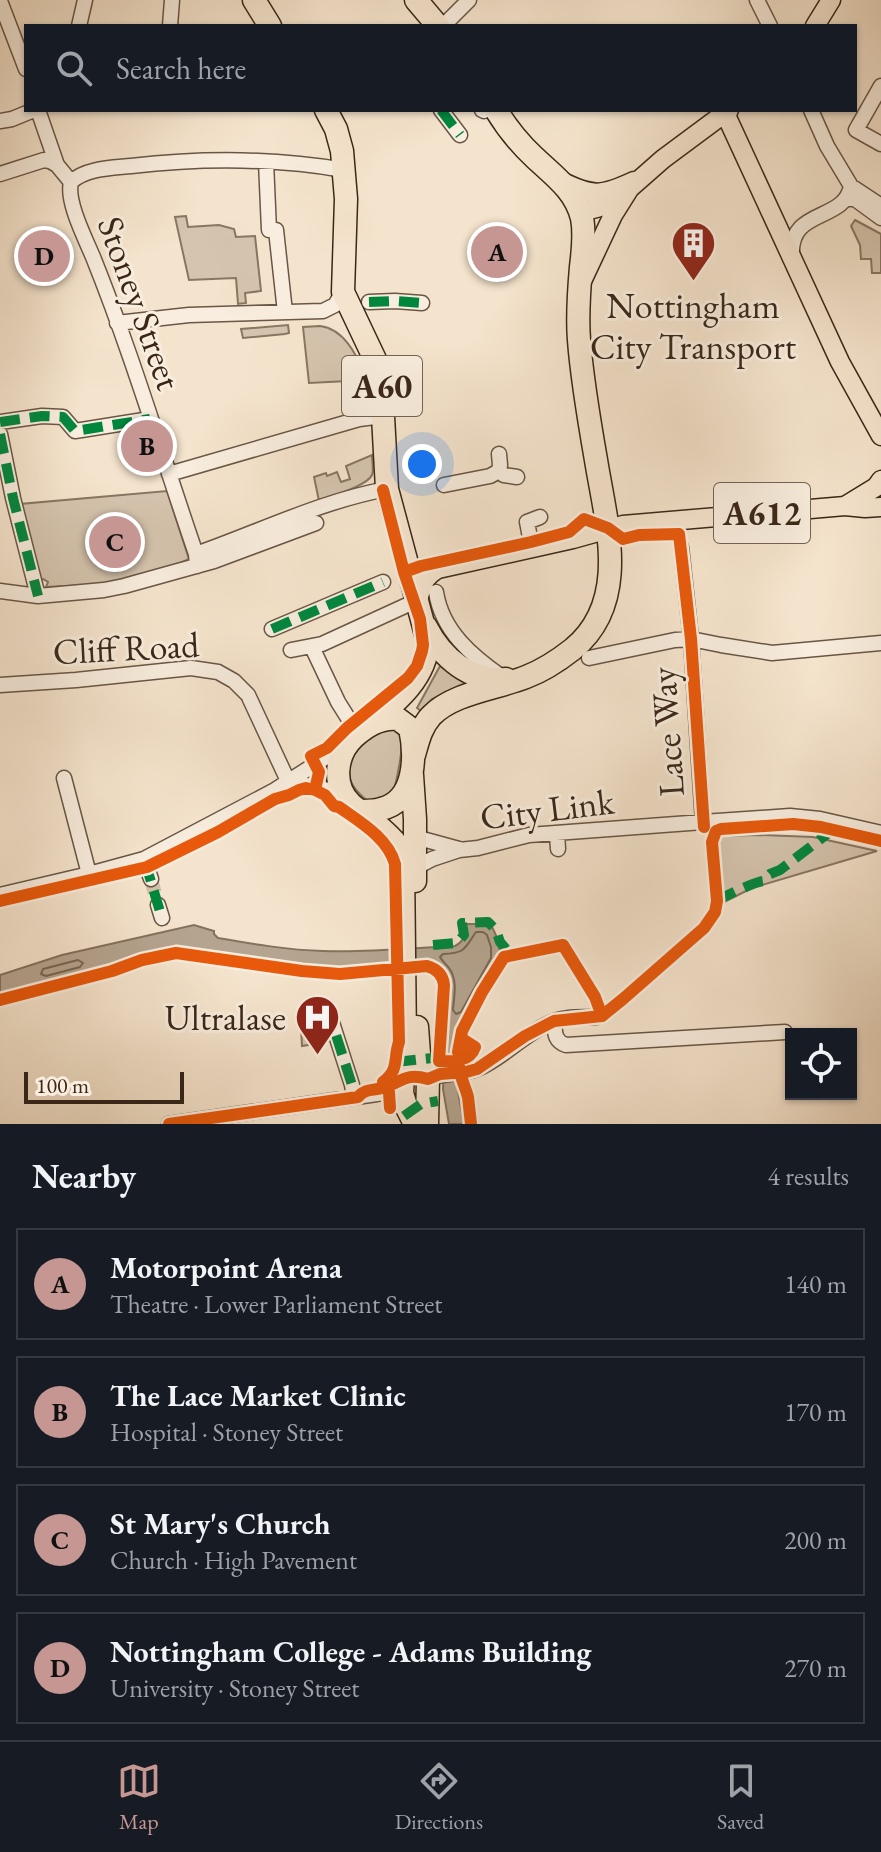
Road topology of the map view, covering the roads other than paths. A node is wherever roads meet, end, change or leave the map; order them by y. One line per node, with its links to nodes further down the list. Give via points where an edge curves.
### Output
1 (85, 0): 9 (street)
2 (172, 0): 10 (street)
3 (254, 0): 11 (highway)
4 (416, 0): 12 (highway)
5 (469, 0): 13 (street)
6 (757, 0): 14 (street)
7 (831, 0): 15 (main road)
8 (0, 1): 16 (street)
9 (79, 24)
10 (170, 24)
11 (269, 24)
12 (439, 24)
13 (443, 24)
14 (769, 24)
15 (816, 24)
16 (24, 64)
17 (881, 86): 29 (street, via 856,130)
18 (31, 112): 26 (street)
19 (37, 112): 32 (street, Stoney Street)
20 (327, 112): 33 (highway, A60)
21 (443, 112): 28 (street)
22 (485, 112): 27 (highway)
23 (497, 112): 27 (highway)
24 (727, 112): 35 (main road); 42 (main road)
25 (812, 112): 38 (street)
26 (0, 121)
27 (508, 130): 30 (highway)
28 (460, 135)
29 (881, 144)
30 (534, 157): 36 (highway); 41 (highway, via 560,199)
31 (266, 162): 33 (street); 37 (street, via 136,165 84,174); 50 (street, via 270,230)
32 (57, 165): 34 (street, via 44,160); 37 (street, Stoney Street)
33 (344, 170): 47 (highway, A60)
34 (0, 174)
35 (639, 179): 36 (main road, via 601,193); 39 (main road)
36 (561, 181): 41 (highway)
37 (71, 182): 51 (street, Stoney Street, via 73,205)
38 (849, 193): 40 (street); 43 (street); 44 (street)
39 (625, 195): 41 (main road, via 596,209); 46 (main road)
40 (881, 206)
41 (579, 210): 46 (highway)
42 (774, 217): 44 (street); 45 (main road)
43 (881, 218)
44 (801, 226): 45 (street)
45 (792, 260): 56 (main road)
46 (580, 285): 69 (highway, via 579,337)
47 (343, 292): 50 (street, via 323,311); 52 (highway, A60, via 379,368)
48 (369, 302): 49 (street)
49 (422, 303)
50 (285, 312): 51 (street)
51 (117, 323): 53 (street, Stoney Street)
52 (383, 416): 59 (street); 63 (highway, A60)
53 (150, 419): 54 (street, via 75,431 63,417); 59 (street, Stoney Street)
54 (0, 422)
55 (0, 434): 75 (street)
56 (881, 436)
57 (499, 454): 58 (street)
58 (499, 471): 60 (street); 62 (street)
59 (169, 474): 72 (street, Stoney Street)
60 (517, 477)
61 (881, 480): 65 (main road, A612)
62 (444, 485)
63 (387, 489): 72 (street, via 301,514); 76 (highway, A60)
64 (881, 493): 65 (main road, A612)
65 (853, 502): 66 (main road, A612); 69 (main road, A612)
66 (881, 507)
67 (316, 523): 72 (street, via 233,554)
68 (512, 527): 71 (street, via 534,519)
69 (608, 528): 71 (main road, A612); 84 (highway, via 610,575 595,622 573,649)
70 (681, 547): 79 (street, Lace Way)
71 (532, 548): 76 (main road, A612, via 438,569 424,580)
72 (196, 560): 75 (street, via 104,590)
73 (383, 582): 78 (street)
74 (0, 591): 75 (street)
75 (38, 596)
76 (427, 596): 77 (highway, A60); 81 (street); 84 (street, via 473,656)
77 (424, 624): 84 (highway, via 438,648 459,667 486,680); 86 (highway, A60, via 428,642 420,673)
78 (272, 629)
79 (691, 639): 80 (street, via 772,653); 83 (street); 91 (street, Lace Way)
80 (881, 643)
81 (312, 647): 82 (street); 86 (street)
82 (291, 650)
83 (589, 658)
84 (516, 678): 87 (highway, via 450,702 429,718)
85 (0, 685): 89 (street, Cliff Road, via 191,668 218,672 248,695)
86 (356, 736): 87 (highway, via 379,720 398,719 410,728); 89 (street); 90 (highway, via 341,753 337,770 342,792)
87 (413, 764): 90 (highway, via 405,791 395,803 379,810); 94 (highway)
88 (64, 778): 99 (street)
89 (281, 785): 90 (street, via 316,785); 97 (street)
90 (356, 807): 102 (highway, via 399,848)
91 (703, 822): 92 (street, City Link); 93 (street, City Link, via 790,816)
92 (557, 833): 95 (street); 96 (street, City Link)
93 (881, 833)
94 (415, 837): 96 (street, City Link); 98 (highway)
95 (558, 849)
96 (459, 850): 98 (street, City Link)
97 (144, 859): 99 (street); 100 (street)
98 (415, 868): 102 (highway)
99 (89, 874): 101 (street)
100 (151, 879)
101 (0, 895)
102 (409, 949): 103 (highway)
103 (409, 974): 108 (highway, via 419,1054); 109 (highway)
104 (327, 1007): 110 (street)
105 (596, 1017): 106 (street)
106 (554, 1021): 107 (street, via 555,1036 566,1045); 108 (street, via 483,1066)
107 (785, 1032)
108 (434, 1076): 113 (highway)
109 (402, 1085): 110 (street); 112 (highway)
110 (354, 1097): 111 (street)
111 (169, 1124)
112 (415, 1124)
113 (427, 1124)

